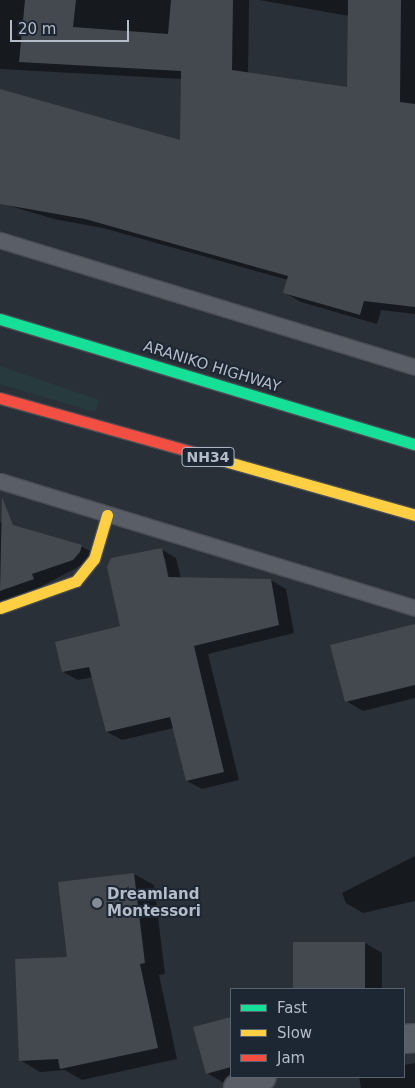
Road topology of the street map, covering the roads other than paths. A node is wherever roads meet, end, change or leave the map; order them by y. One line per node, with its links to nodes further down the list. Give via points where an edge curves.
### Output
1 (0, 240): 3 (lane)
2 (0, 319): 5 (main road, ARANIKO HIGHWAY)
3 (415, 367)
4 (0, 398): 8 (main road, NH34)
5 (415, 444)
6 (0, 482): 7 (lane)
7 (107, 515): 9 (main road, via 94,559 76,581); 10 (lane)
8 (415, 515)
9 (0, 608)
10 (415, 608)
11 (260, 1078): 12 (street)
12 (238, 1088)

